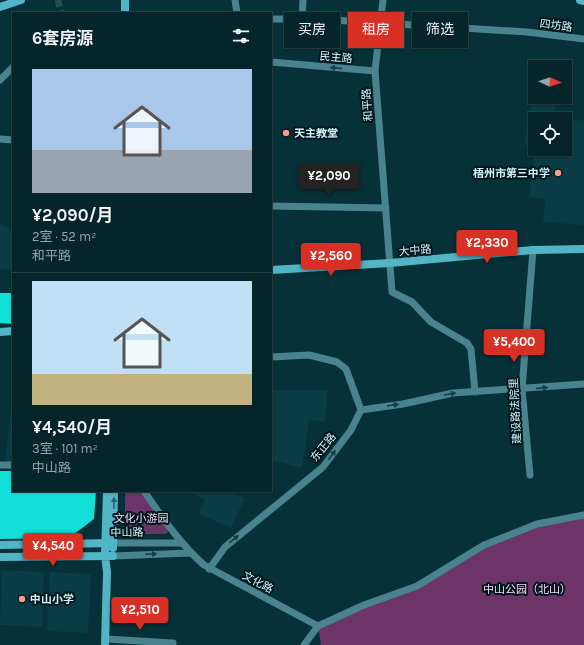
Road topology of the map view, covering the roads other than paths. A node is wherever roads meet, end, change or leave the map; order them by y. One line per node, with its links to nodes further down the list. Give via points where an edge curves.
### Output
1 (21, 0): 9 (street)
2 (120, 0): 10 (street)
3 (125, 0): 11 (street)
4 (235, 0): 12 (street)
5 (303, 0): 13 (street)
6 (383, 0): 14 (street, 和平路)
7 (580, 0): 8 (street)
8 (584, 1)
9 (0, 7)
10 (120, 12)
11 (125, 12)
12 (237, 12)
13 (302, 12)
14 (382, 12)
15 (272, 19): 16 (street, 四坊路)
16 (284, 19)
17 (404, 24): 18 (street, 四坊路, via 528,32)
18 (584, 39)
19 (378, 48): 22 (street, 和平路)
20 (272, 62): 22 (street, 民主路, one-way to 20)
21 (12, 68): 23 (street)
22 (375, 71): 27 (street, 和平路)
23 (0, 80)
24 (0, 139): 25 (street)
25 (12, 140)
26 (272, 206): 27 (street)
27 (386, 208): 30 (street, 和平路)
28 (584, 249): 29 (street, 大中路)
29 (533, 250): 30 (street, 大中路); 36 (street, 建设路法院里)
30 (390, 263): 31 (street, 大中路); 37 (street, 和平路, via 392,292 412,302 431,322 467,343 471,349)
31 (272, 270)
32 (12, 331): 33 (street)
33 (0, 332)
34 (272, 356): 38 (street, via 309,355 338,362 346,370)
35 (584, 384): 36 (street, one-way to 35)
36 (522, 390): 37 (street); 41 (street, 建设路法院里)
37 (475, 392): 38 (street, one-way to 37, via 453,393)
38 (361, 410): 52 (street, 东正路, one-way to 38, via 225,547 323,467)
39 (0, 464): 40 (street)
40 (12, 465)
41 (530, 475)
42 (107, 492): 47 (street)
43 (114, 492): 47 (street, one-way to 43)
44 (145, 492): 46 (street)
45 (584, 515): 53 (street, via 537,524 484,545 417,586 364,605)
46 (182, 543): 47 (street, 中山路); 49 (street, 文化路)
47 (109, 544): 48 (street, 中山路); 50 (street)
48 (0, 545)
49 (190, 553): 50 (street, 中山路, one-way to 49); 52 (street, 文化路)
50 (109, 556): 51 (street, 中山路); 54 (street)
51 (0, 557)
52 (209, 569): 53 (street, 文化路)
53 (318, 626): 56 (street)
54 (106, 642): 55 (street)
55 (172, 643)
56 (304, 645)

